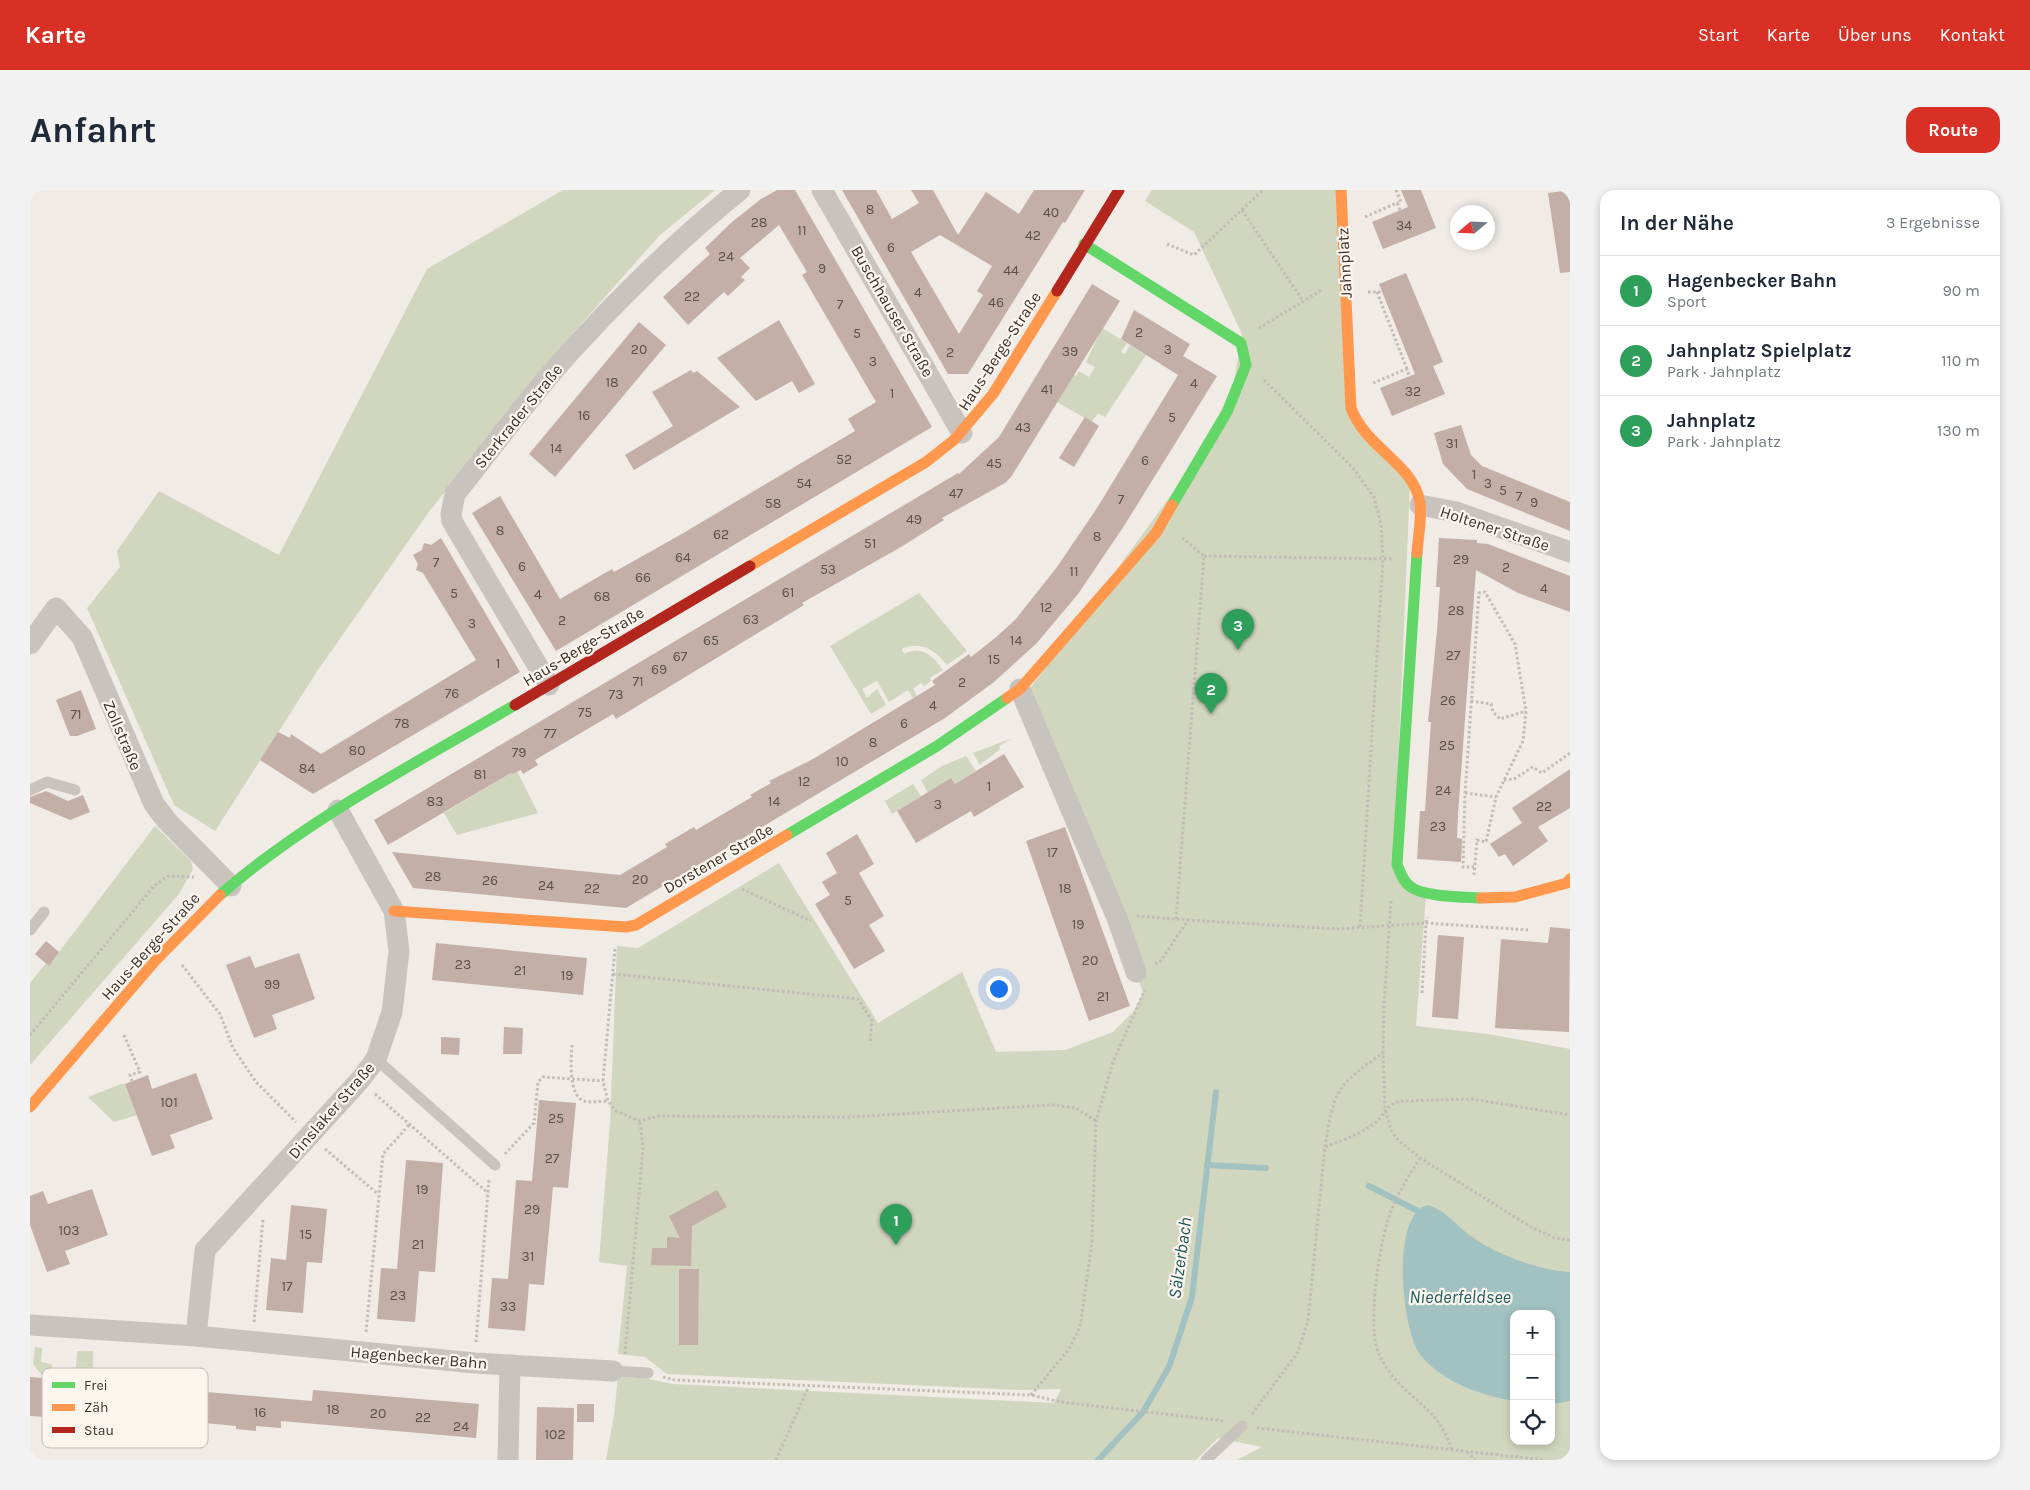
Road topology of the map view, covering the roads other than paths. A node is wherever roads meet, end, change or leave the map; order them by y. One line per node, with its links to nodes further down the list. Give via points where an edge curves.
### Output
1 (740, 190): 10 (street, Sterkrader Straße, via 644,275 569,353 455,494 452,521)
2 (822, 190): 6 (street, Buschhauser Straße)
3 (1119, 190): 5 (street, Haus-Berge-Straße)
4 (1341, 190): 7 (street, Jahnplatz, via 1351,408 1355,422 1375,447 1412,480)
5 (1084, 244): 6 (street, Haus-Berge-Straße, via 994,394); 11 (street, via 1241,343 1246,365 1226,412 1156,533)
6 (962, 433): 10 (street, Haus-Berge-Straße, via 926,462)
7 (1420, 505): 8 (street, Holtener Straße, via 1456,512); 15 (street, Jahnplatz, via 1397,864 1402,879 1414,890 1428,893 1507,899)
8 (1570, 552)
9 (30, 644): 16 (street, Zollstraße, via 56,608 82,637 154,804)
10 (549, 685): 14 (street, Haus-Berge-Straße)
11 (1020, 689): 17 (street, Dorstener Straße, via 937,746 636,925); 20 (street, via 1117,918)
12 (30, 790): 13 (lane, via 47,782)
13 (76, 790)
14 (338, 810): 16 (street, Haus-Berge-Straße, via 280,848); 17 (street, Dinslaker Straße)
15 (1570, 879)
16 (231, 886): 22 (street, Haus-Berge-Straße, via 167,948)
17 (394, 911): 21 (street, Dinslaker Straße, via 399,951 396,983 392,1012)
18 (44, 912): 19 (lane)
19 (30, 930)
20 (1136, 972)
21 (376, 1059): 23 (lane); 25 (street, Dinslaker Straße, via 318,1141 205,1250)
22 (30, 1107)
23 (495, 1165)
24 (30, 1324): 25 (street, Hagenbecker Bahn)
25 (196, 1336): 26 (street, Hagenbecker Bahn)
26 (510, 1365): 27 (street, Hagenbecker Bahn); 30 (street)
27 (618, 1372): 28 (lane, Hagenbecker Bahn)
28 (648, 1373)
29 (1242, 1426): 31 (lane)
30 (508, 1460)
31 (1206, 1460)

